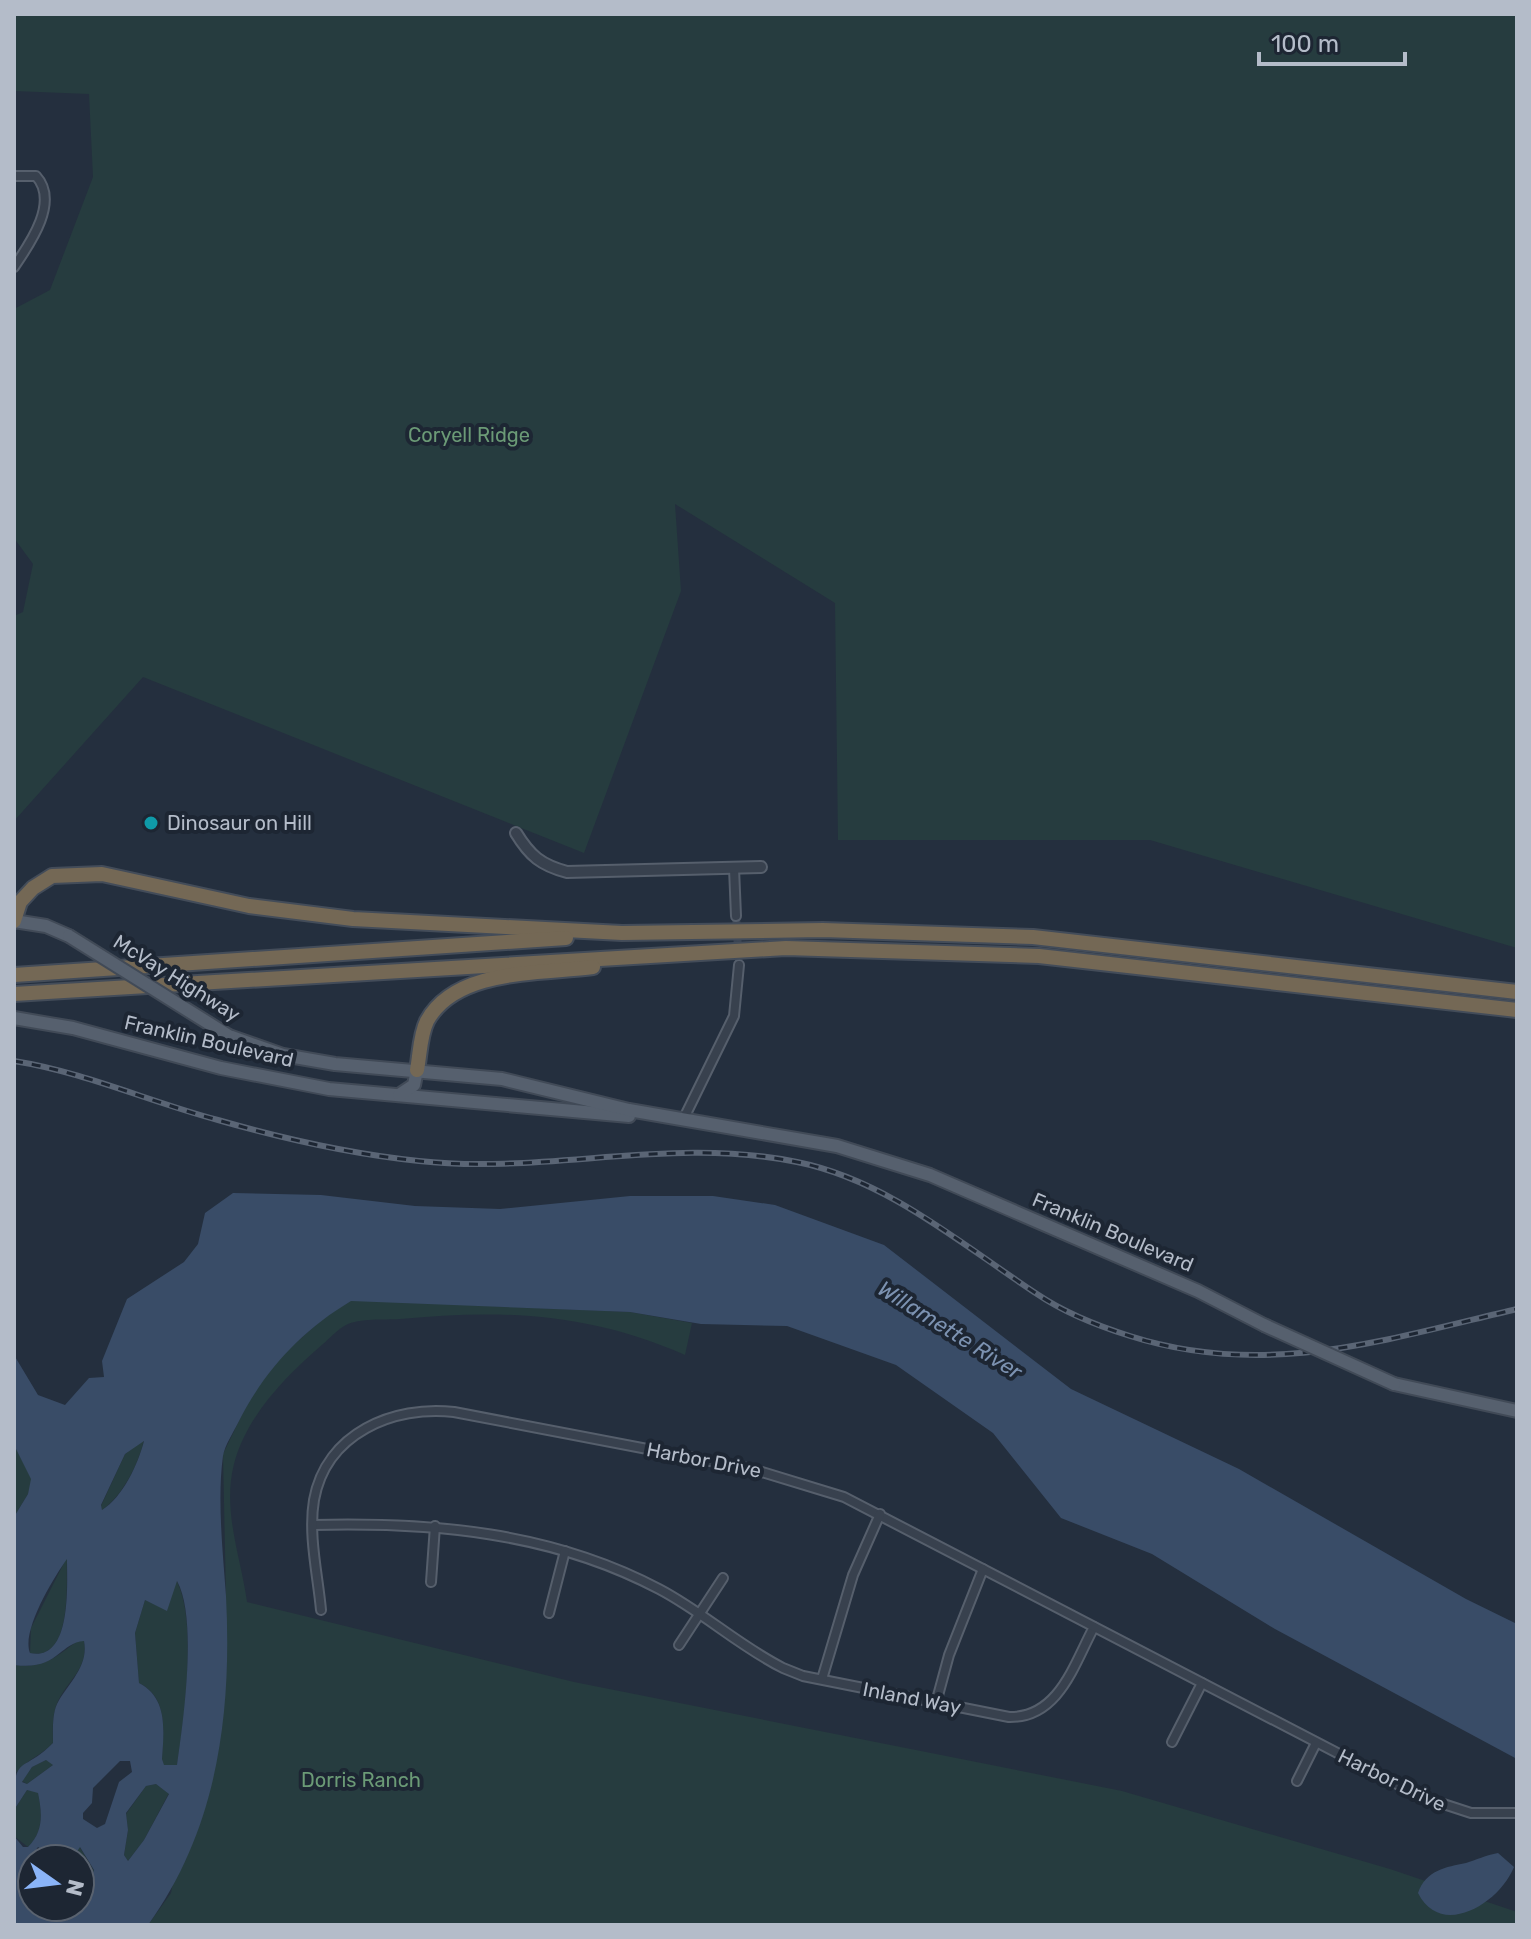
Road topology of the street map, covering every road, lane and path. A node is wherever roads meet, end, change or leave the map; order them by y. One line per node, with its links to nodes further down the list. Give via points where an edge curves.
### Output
1 (14, 176): 2 (street, via 36,176 44,191 32,241)
2 (14, 267)
3 (516, 833): 5 (street, via 529,854 546,867 567,872)
4 (761, 867): 5 (street)
5 (734, 868): 6 (street)
6 (736, 916)
7 (14, 921): 8 (highway, via 20,902 33,888 52,876 76,873 249,906 353,919); 16 (main road, McVay Highway, bridge, via 69,936 229,1036 296,1057)
8 (622, 933): 11 (highway); 12 (highway, via 866,931 1033,937)
9 (716, 951): 13 (highway); 14 (highway, via 914,949 1039,956); 16 (highway, via 498,978 467,987 436,1008 426,1024)
10 (739, 965): 18 (street, via 734,1016)
11 (14, 975)
12 (1517, 992)
13 (14, 994)
14 (1517, 1010)
15 (14, 1018): 17 (main road, Franklin Boulevard, via 73,1028 221,1068)
16 (417, 1070): 17 (main road, via 410,1089); 18 (main road, Franklin Boulevard, via 502,1079)
17 (396, 1097): 18 (main road, Franklin Boulevard)
18 (683, 1120): 19 (main road, Franklin Boulevard, bridge, via 809,1139 908,1167 1198,1291 1394,1384)
19 (1517, 1411)
20 (880, 1514): 21 (street, Harbor Drive, via 795,1479 430,1409 405,1411 358,1432 324,1473 314,1500); 24 (street, Harbor Drive); 32 (street, via 838,1617)
21 (313, 1525): 22 (street, Inland Way); 27 (street, Harbor Drive)
22 (435, 1526): 23 (street, Inland Way, via 510,1536); 26 (street)
23 (565, 1551): 28 (street); 29 (street, Inland Way, via 637,1578)
24 (983, 1569): 30 (street, Harbor Drive); 34 (street, via 957,1630)
25 (723, 1578): 29 (street)
26 (431, 1582)
27 (321, 1610)
28 (549, 1613)
29 (699, 1615): 31 (street); 32 (street, Inland Way, via 764,1658)
30 (1094, 1627): 33 (street, Harbor Drive); 34 (street, Inland Way, via 1060,1691 1035,1714 1009,1717)
31 (679, 1645)
32 (822, 1679): 34 (street, Inland Way)
33 (1202, 1683): 35 (street); 36 (street, Harbor Drive)
34 (936, 1703)
35 (1172, 1742)
36 (1316, 1743): 37 (street, Harbor Drive); 38 (street, Harbor Drive, via 1448,1808)
37 (1297, 1781)
38 (1517, 1813)

